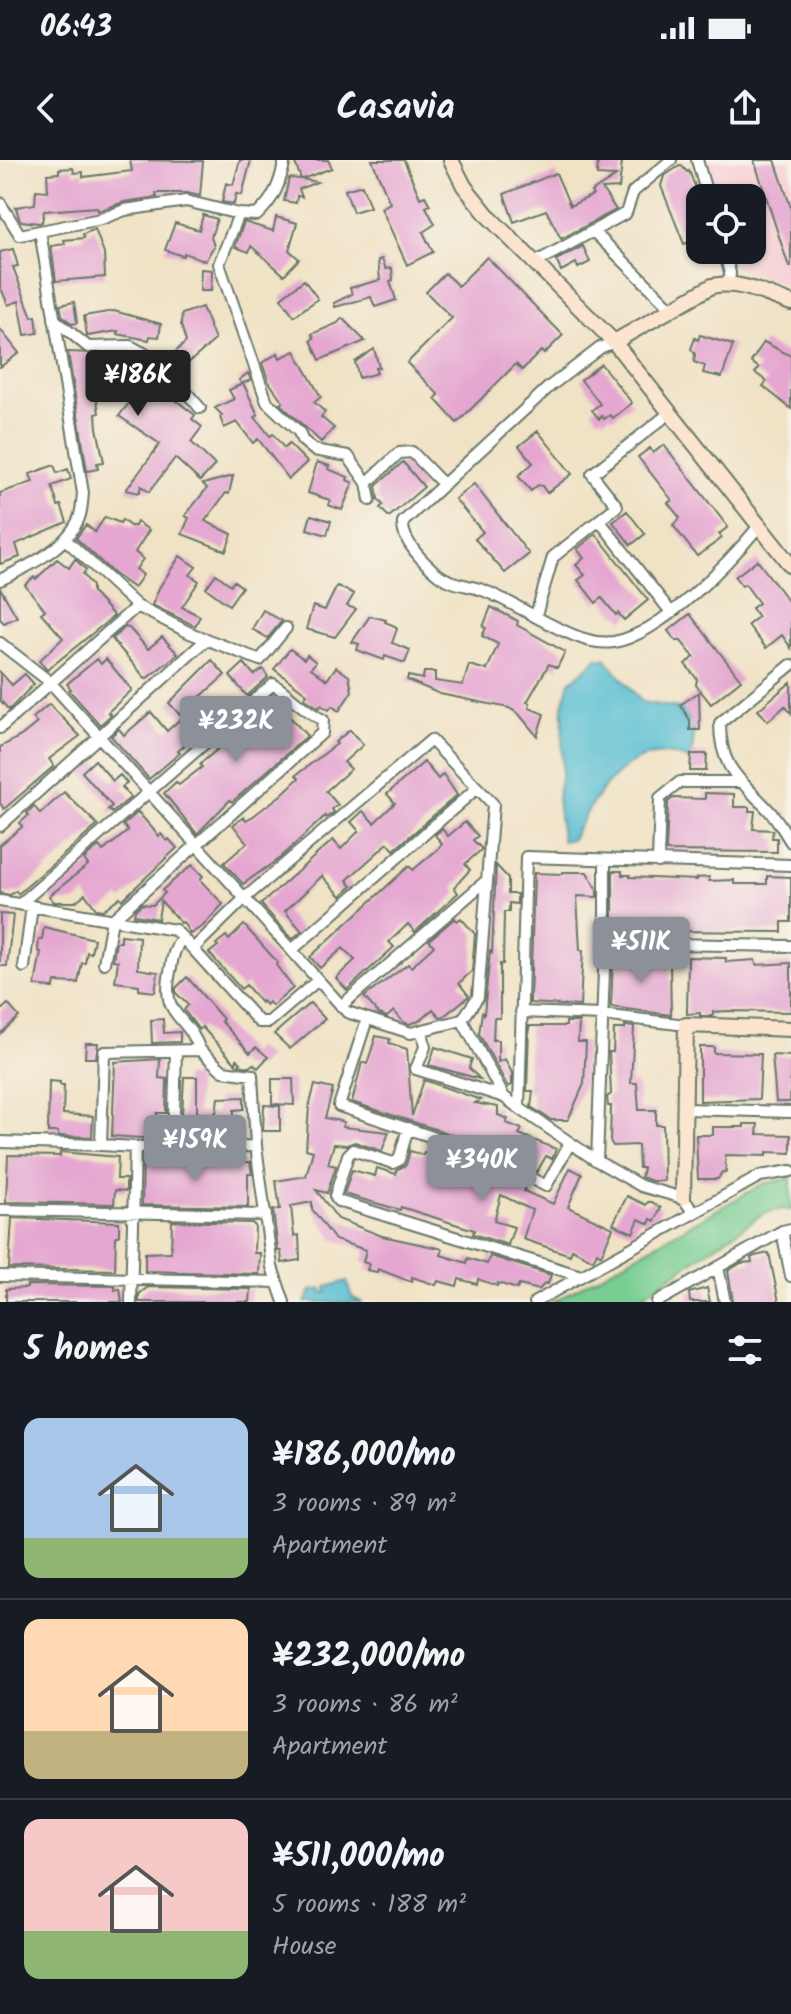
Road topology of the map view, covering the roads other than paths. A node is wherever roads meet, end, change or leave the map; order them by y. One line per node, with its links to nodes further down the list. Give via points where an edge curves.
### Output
1 (285, 160): 7 (street, via 270,203 257,215)
2 (451, 160): 10 (street, via 476,202)
3 (671, 160): 9 (street, via 633,192 626,213)
4 (697, 160): 5 (street)
5 (704, 184)
6 (0, 203): 8 (street, via 20,235)
7 (239, 214): 8 (street, via 186,201); 19 (street, via 219,264 267,402 314,450 348,456)
8 (40, 231): 15 (street)
9 (593, 231): 10 (street); 14 (street)
10 (536, 264): 16 (street)
11 (728, 264): 12 (street)
12 (729, 284): 13 (street); 14 (street, via 712,286)
13 (791, 303)
14 (671, 308): 16 (street)
15 (54, 319): 17 (street, via 88,347 130,346 159,361); 24 (street, via 83,493 79,519)
16 (614, 342): 18 (street); 20 (street, via 549,387)
17 (200, 408)
18 (671, 412): 22 (street, via 592,474 617,506); 23 (street)
19 (367, 483): 20 (street, via 399,453 412,452); 21 (street)
20 (443, 484): 29 (street, via 403,522 413,548 448,580)
21 (370, 500)
22 (599, 520): 28 (street); 29 (street, via 553,557)
23 (760, 525): 25 (street); 28 (street, via 731,560)
24 (65, 539): 26 (street); 27 (street)
25 (791, 566)
26 (0, 580)
27 (137, 606): 31 (street); 34 (street)
28 (670, 611): 29 (street, via 645,631 614,642 583,639)
29 (536, 615)
30 (286, 628): 31 (street, via 260,660)
31 (207, 639): 36 (street)
32 (0, 643): 34 (street)
33 (791, 665): 37 (street, via 720,723 724,758)
34 (50, 682): 35 (street); 36 (street)
35 (0, 728)
36 (101, 737): 39 (street); 40 (street)
37 (740, 782): 41 (street, via 775,816); 44 (street, via 680,782 660,798)
38 (477, 788): 46 (street, via 493,804); 47 (street, via 431,740); 56 (street)
39 (149, 790): 42 (street); 42 (street, via 273,684 323,720 322,733); 49 (street)
40 (0, 826)
41 (791, 842)
42 (197, 843): 47 (street); 51 (street)
43 (605, 861): 44 (street); 53 (street); 61 (street, via 526,857)
44 (658, 862): 45 (street)
45 (791, 865)
46 (487, 880): 60 (street); 64 (street, via 478,997)
47 (246, 897): 55 (street); 56 (street)
48 (0, 901): 49 (street)
49 (20, 904): 50 (street)
50 (32, 906): 51 (street); 58 (street)
51 (112, 920): 52 (street, via 175,930); 57 (street)
52 (182, 938): 55 (street); 68 (street, via 175,946 166,994)
53 (605, 943): 54 (street); 62 (street)
54 (791, 946)
55 (193, 949): 59 (street, via 259,1022 269,1022)
56 (292, 950): 59 (street)
57 (104, 963)
58 (24, 967)
59 (318, 980): 60 (street)
60 (341, 1006): 63 (street)
61 (521, 1012): 62 (street); 71 (street)
62 (602, 1015): 65 (street); 81 (street)
63 (367, 1019): 67 (street, via 411,1033); 74 (street, via 339,1106)
64 (462, 1020): 67 (street); 70 (street)
65 (686, 1025): 66 (street); 72 (street)
66 (791, 1029)
67 (422, 1030): 70 (street, via 425,1047 416,1069)
68 (200, 1050): 69 (street); 79 (street, via 223,1071 252,1075)
69 (176, 1051): 77 (street, via 104,1052); 78 (street)
70 (504, 1097): 71 (street)
71 (519, 1108): 76 (street)
72 (686, 1109): 73 (street); 83 (street)
73 (791, 1112)
74 (408, 1128): 76 (street, via 484,1154 546,1186); 91 (street, via 399,1160 393,1163 353,1150 348,1155 338,1201)
75 (0, 1142): 77 (street)
76 (570, 1143): 81 (street)
77 (101, 1145): 80 (street)
78 (173, 1146): 79 (street); 80 (street)
79 (256, 1146): 87 (street)
80 (135, 1147): 86 (street)
81 (597, 1161): 83 (street, via 641,1186)
82 (791, 1171): 85 (street, via 760,1176)
83 (683, 1198): 85 (street)
84 (0, 1210): 86 (street)
85 (694, 1213): 91 (street)
86 (132, 1214): 87 (street); 93 (street)
87 (266, 1215): 94 (street)
88 (786, 1230): 89 (street); 92 (street)
89 (718, 1267): 98 (street); 99 (street)
90 (0, 1276): 93 (street)
91 (581, 1276): 97 (street)
92 (791, 1276)
93 (132, 1281): 94 (street); 95 (street)
94 (277, 1282): 96 (street)
95 (131, 1302)
96 (284, 1302)
97 (535, 1302)
98 (657, 1302)
99 (725, 1302)

